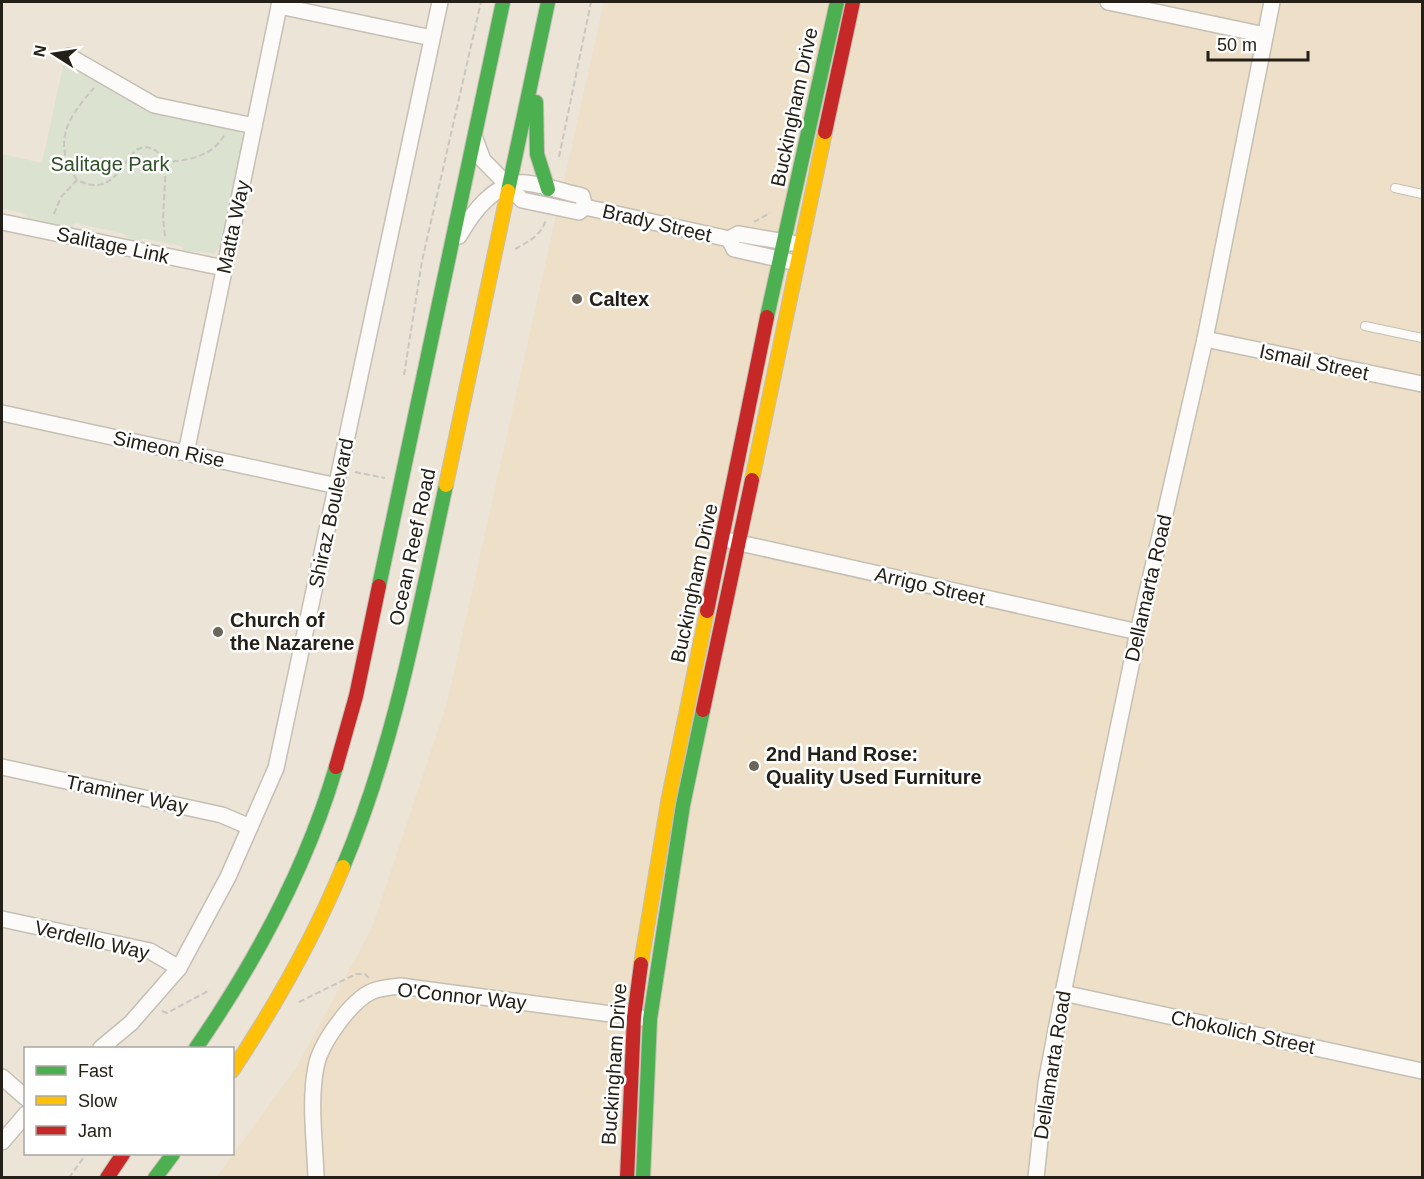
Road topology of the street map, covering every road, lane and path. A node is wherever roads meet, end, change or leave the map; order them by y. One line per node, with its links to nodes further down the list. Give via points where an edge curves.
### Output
1 (440, 2): 12 (street, Shiraz Boulevard)
2 (481, 2): 45 (path, via 422,261)
3 (503, 2): 18 (main road, Ocean Reef Road)
4 (548, 2): 14 (main road, Ocean Reef Road)
5 (591, 2): 19 (path)
6 (837, 2): 26 (main road, Buckingham Drive)
7 (853, 2): 35 (main road, Buckingham Drive)
8 (1108, 2): 11 (street)
9 (1272, 2): 11 (street, Dellamarta Road)
10 (279, 4): 12 (street); 16 (street, Matta Way)
11 (1265, 35): 43 (street, Dellamarta Road)
12 (432, 38): 49 (street, Shiraz Boulevard)
13 (69, 56): 16 (street, via 154,105)
14 (535, 61): 22 (main road, Ocean Reef Road); 24 (main road, via 537,154)
15 (99, 83): 21 (path, via 74,111 65,134 64,152)
16 (254, 126): 40 (street, Matta Way)
17 (226, 129): 20 (path, via 220,143 204,153 192,159)
18 (474, 135): 22 (street, Brady Street, via 483,160); 37 (main road, Ocean Reef Road)
19 (558, 159)
20 (166, 162): 21 (path, via 158,151 142,147 108,182 89,186); 31 (path)
21 (77, 180): 28 (path, via 61,197)
22 (508, 187): 24 (street, Brady Street, via 525,183); 27 (street, Brady Street, via 522,200 579,212); 37 (street, via 492,194 477,209); 67 (main road, Ocean Reef Road, via 400,700 364,818 278,1001)
23 (1395, 188): 25 (lane)
24 (548, 189): 27 (street, Brady Street, via 582,196)
25 (1422, 194)
26 (793, 205): 30 (path, via 784,203); 34 (main road, Buckingham Drive)
27 (585, 207): 32 (street, Brady Street)
28 (54, 214)
29 (2, 222): 40 (street, Salitage Link)
30 (750, 223)
31 (165, 236)
32 (729, 239): 34 (street, Brady Street, via 738,234); 38 (street, Brady Street, via 734,249)
33 (517, 240): 36 (path)
34 (785, 241): 35 (street, Brady Street); 38 (main road, Buckingham Drive)
35 (800, 245): 39 (main road, Buckingham Drive)
36 (515, 249)
37 (448, 257): 66 (main road, Ocean Reef Road, via 356,696 325,802 295,876 254,956)
38 (779, 259): 39 (street, Brady Street); 51 (main road, Buckingham Drive)
39 (796, 262): 52 (main road, Buckingham Drive)
40 (224, 268): 47 (street, Matta Way)
41 (1365, 326): 42 (lane)
42 (1422, 338)
43 (1205, 339): 44 (street, Ismail Street); 53 (street, Dellamarta Road)
44 (1422, 384)
45 (402, 386)
46 (2, 413): 47 (street, Simeon Rise)
47 (186, 453): 49 (street, Simeon Rise)
48 (383, 477): 50 (path)
49 (337, 486): 55 (street, Shiraz Boulevard, via 276,768)
50 (381, 489)
51 (723, 539): 52 (street, Arrigo Street); 63 (main road, Buckingham Drive, via 668,802)
52 (738, 542): 53 (street, Arrigo Street); 64 (main road, Buckingham Drive, via 683,805)
53 (1138, 632): 59 (street, Dellamarta Road)
54 (2, 767): 55 (street, Traminer Way, via 222,815)
55 (250, 827): 57 (street, Shiraz Boulevard)
56 (2, 919): 57 (street, Verdello Way, via 150,951)
57 (179, 968): 62 (street, Shiraz Boulevard)
58 (376, 990): 61 (path, via 365,974 356,974); 63 (street, O'Connor Way, via 400,986); 79 (street, O'Connor Way, via 348,1011 328,1038 316,1065)
59 (1063, 993): 68 (street, Chokolich Street); 82 (street, Dellamarta Road, via 1046,1083)
60 (207, 999): 62 (path, via 213,989 166,1013)
61 (299, 1002)
62 (148, 1004): 65 (street, Shiraz Boulevard)
63 (634, 1017): 64 (street, O'Connor Way); 80 (main road, Buckingham Drive)
64 (650, 1019): 81 (main road, Buckingham Drive)
65 (102, 1047)
66 (197, 1047)
67 (234, 1068)
68 (1422, 1071)
69 (2, 1077): 70 (street)
70 (24, 1096)
71 (24, 1116): 72 (street)
72 (2, 1142)
73 (85, 1155): 76 (path)
74 (122, 1155): 77 (main road)
75 (172, 1155): 78 (main road)
76 (69, 1178)
77 (107, 1178)
78 (155, 1178)
79 (316, 1178)
80 (627, 1178)
81 (643, 1178)
82 (1036, 1178)

